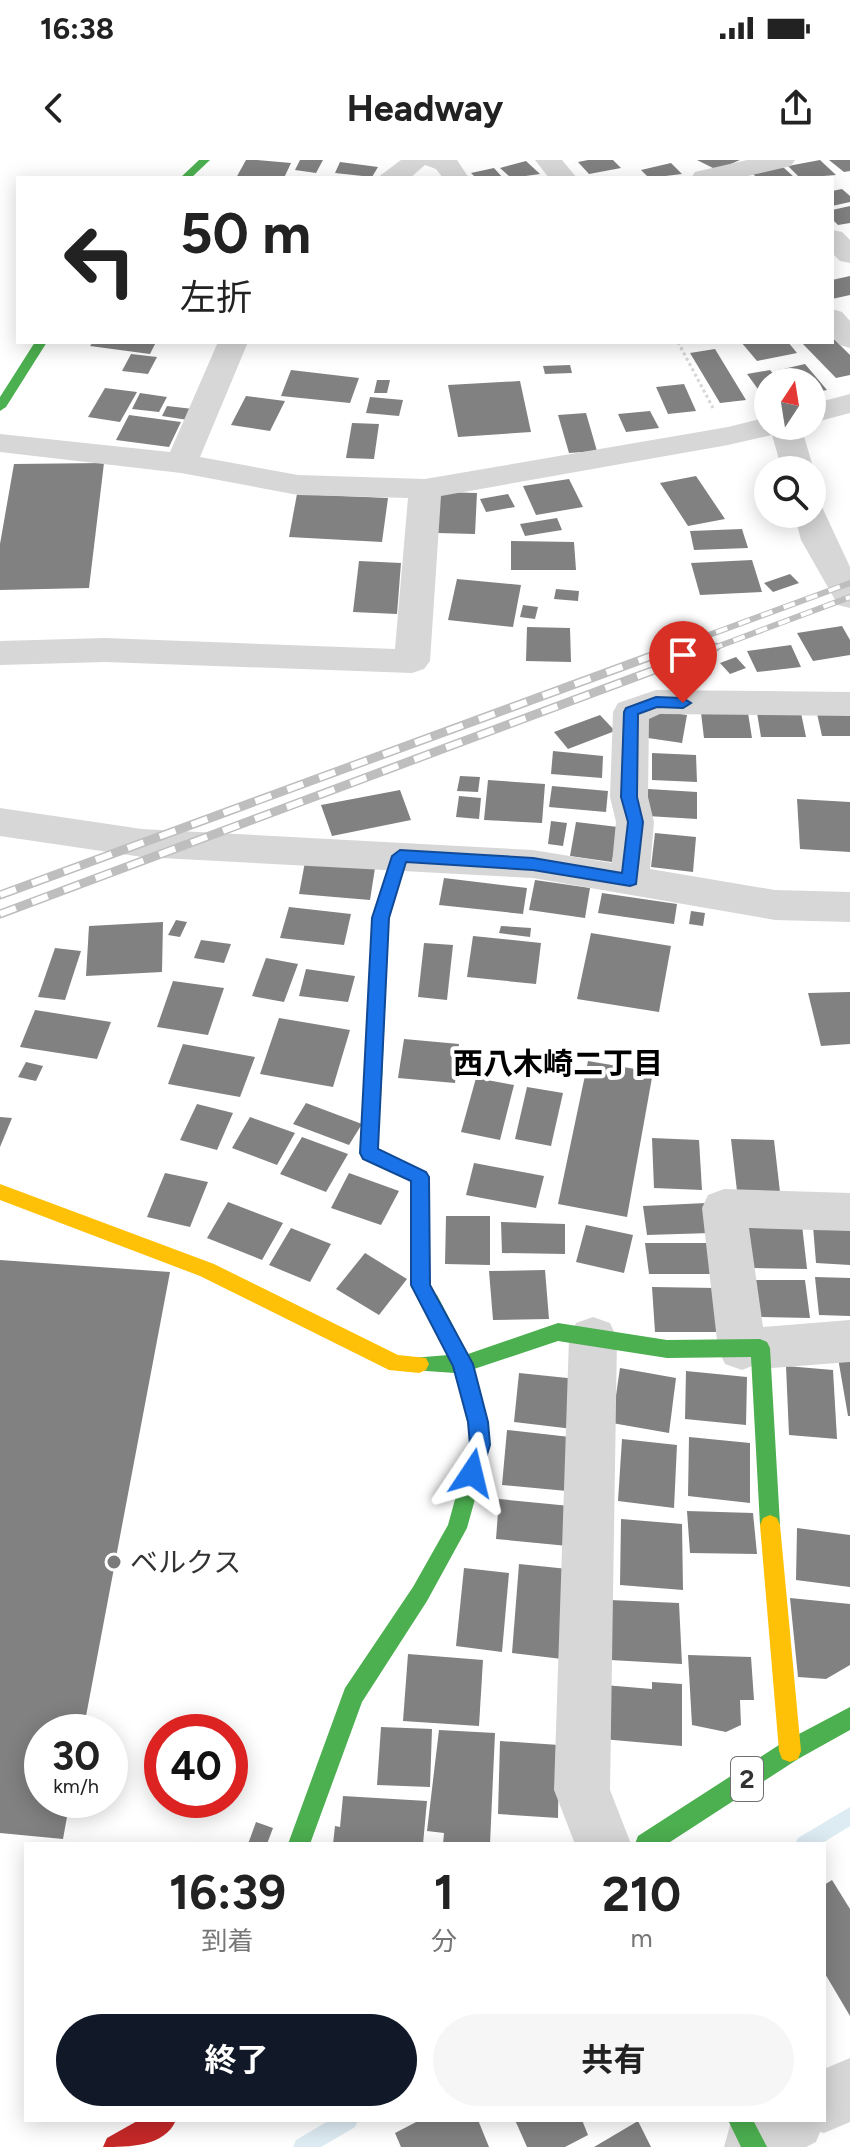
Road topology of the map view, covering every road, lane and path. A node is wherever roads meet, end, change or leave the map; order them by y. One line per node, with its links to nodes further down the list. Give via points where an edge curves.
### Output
1 (205, 160): 7 (main road)
2 (415, 160): 8 (street)
3 (435, 160): 9 (street, via 446,163)
4 (548, 160): 10 (street)
5 (681, 160): 11 (street)
6 (782, 160): 12 (street)
7 (187, 176)
8 (394, 176)
9 (455, 176)
10 (562, 176)
11 (701, 176)
12 (712, 176)
13 (834, 240): 14 (street)
14 (850, 255)
15 (834, 320): 16 (street)
16 (850, 339)
17 (40, 344): 21 (main road)
18 (232, 344): 26 (street)
19 (679, 344): 24 (path)
20 (850, 403): 22 (street)
21 (0, 407)
22 (826, 410)
23 (754, 430): 24 (street)
24 (728, 436): 27 (street)
25 (0, 443): 26 (street)
26 (181, 463): 27 (street, via 298,485)
27 (425, 489): 30 (street, via 412,661 105,650)
28 (814, 528): 29 (street)
29 (850, 597)
30 (0, 653)
31 (850, 704): 34 (street, via 656,702 631,712 629,797 635,822)
32 (0, 822): 33 (street, via 142,843)
33 (400, 856): 34 (street, via 533,864); 41 (main road, via 381,918 369,1153 420,1177 421,1285)
34 (630, 880): 35 (street, via 775,905)
35 (850, 907)
36 (0, 1192): 41 (main road, via 207,1270 396,1364)
37 (850, 1212): 40 (street, via 724,1208)
38 (593, 1338): 40 (main road, via 667,1349); 41 (main road, via 558,1332); 45 (street, via 582,1790)
39 (850, 1341): 40 (street)
40 (751, 1348): 43 (main road)
41 (463, 1364): 44 (main road, via 480,1445 457,1528 353,1696)
42 (850, 1718): 43 (main road, 2)
43 (790, 1751): 46 (main road, 2)
44 (300, 1842)
45 (602, 1842)
46 (649, 1842)
47 (850, 2088): 48 (street)
48 (826, 2102)
49 (160, 2122): 50 (main road)
50 (116, 2147)

